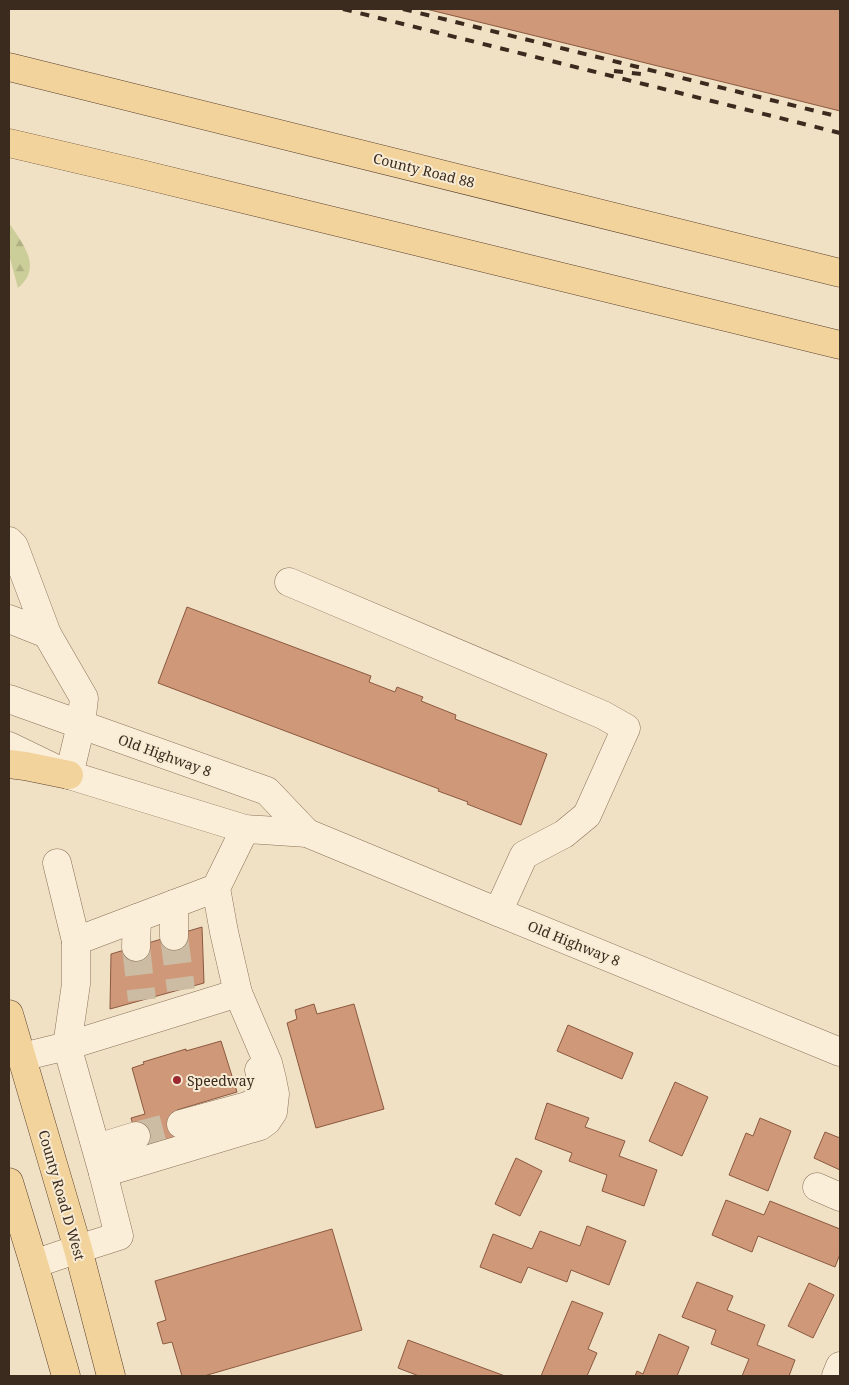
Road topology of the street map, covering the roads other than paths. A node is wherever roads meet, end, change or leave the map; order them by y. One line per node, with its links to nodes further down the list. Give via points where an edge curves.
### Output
1 (9, 67): 3 (main road, County Road 88)
2 (9, 143): 4 (main road)
3 (840, 273)
4 (840, 345)
5 (9, 541): 8 (street, via 14,546)
6 (289, 582): 19 (street, via 603,715 626,728 587,815 564,834 524,855)
7 (9, 620): 8 (street)
8 (47, 634): 10 (street, via 84,698)
9 (9, 699): 10 (street, Old Highway 8)
10 (81, 725): 13 (street); 15 (street, Old Highway 8, via 267,791)
11 (9, 746): 13 (street, Old Highway 8)
12 (9, 764): 13 (main road)
13 (69, 775): 14 (street, Old Highway 8)
14 (245, 829): 15 (street, Old Highway 8); 17 (street)
15 (307, 833): 19 (street, Old Highway 8)
16 (56, 863): 22 (street)
17 (216, 888): 18 (street); 24 (street)
18 (174, 904): 20 (street); 21 (street)
19 (498, 912): 28 (street, Old Highway 8)
20 (137, 918): 22 (street); 23 (street)
21 (174, 936)
22 (76, 941): 27 (street, via 76,984)
23 (136, 947)
24 (238, 993): 26 (street); 27 (street, via 179,1001 140,1012)
25 (9, 1018): 29 (main road, County Road D West)
26 (259, 1042): 30 (street, via 256,1059 264,1089 260,1100); 32 (street, via 268,1063 274,1094 273,1112 267,1121 260,1126)
27 (67, 1046): 29 (street); 32 (street)
28 (840, 1052)
29 (22, 1057): 34 (main road, County Road D West)
30 (181, 1124)
31 (136, 1136): 32 (street)
32 (100, 1161): 34 (street, via 120,1236)
33 (9, 1182): 35 (main road)
34 (78, 1249): 35 (street); 38 (main road, County Road D West)
35 (34, 1264): 37 (main road)
36 (840, 1366): 39 (street)
37 (66, 1376)
38 (111, 1376)
39 (836, 1376)

